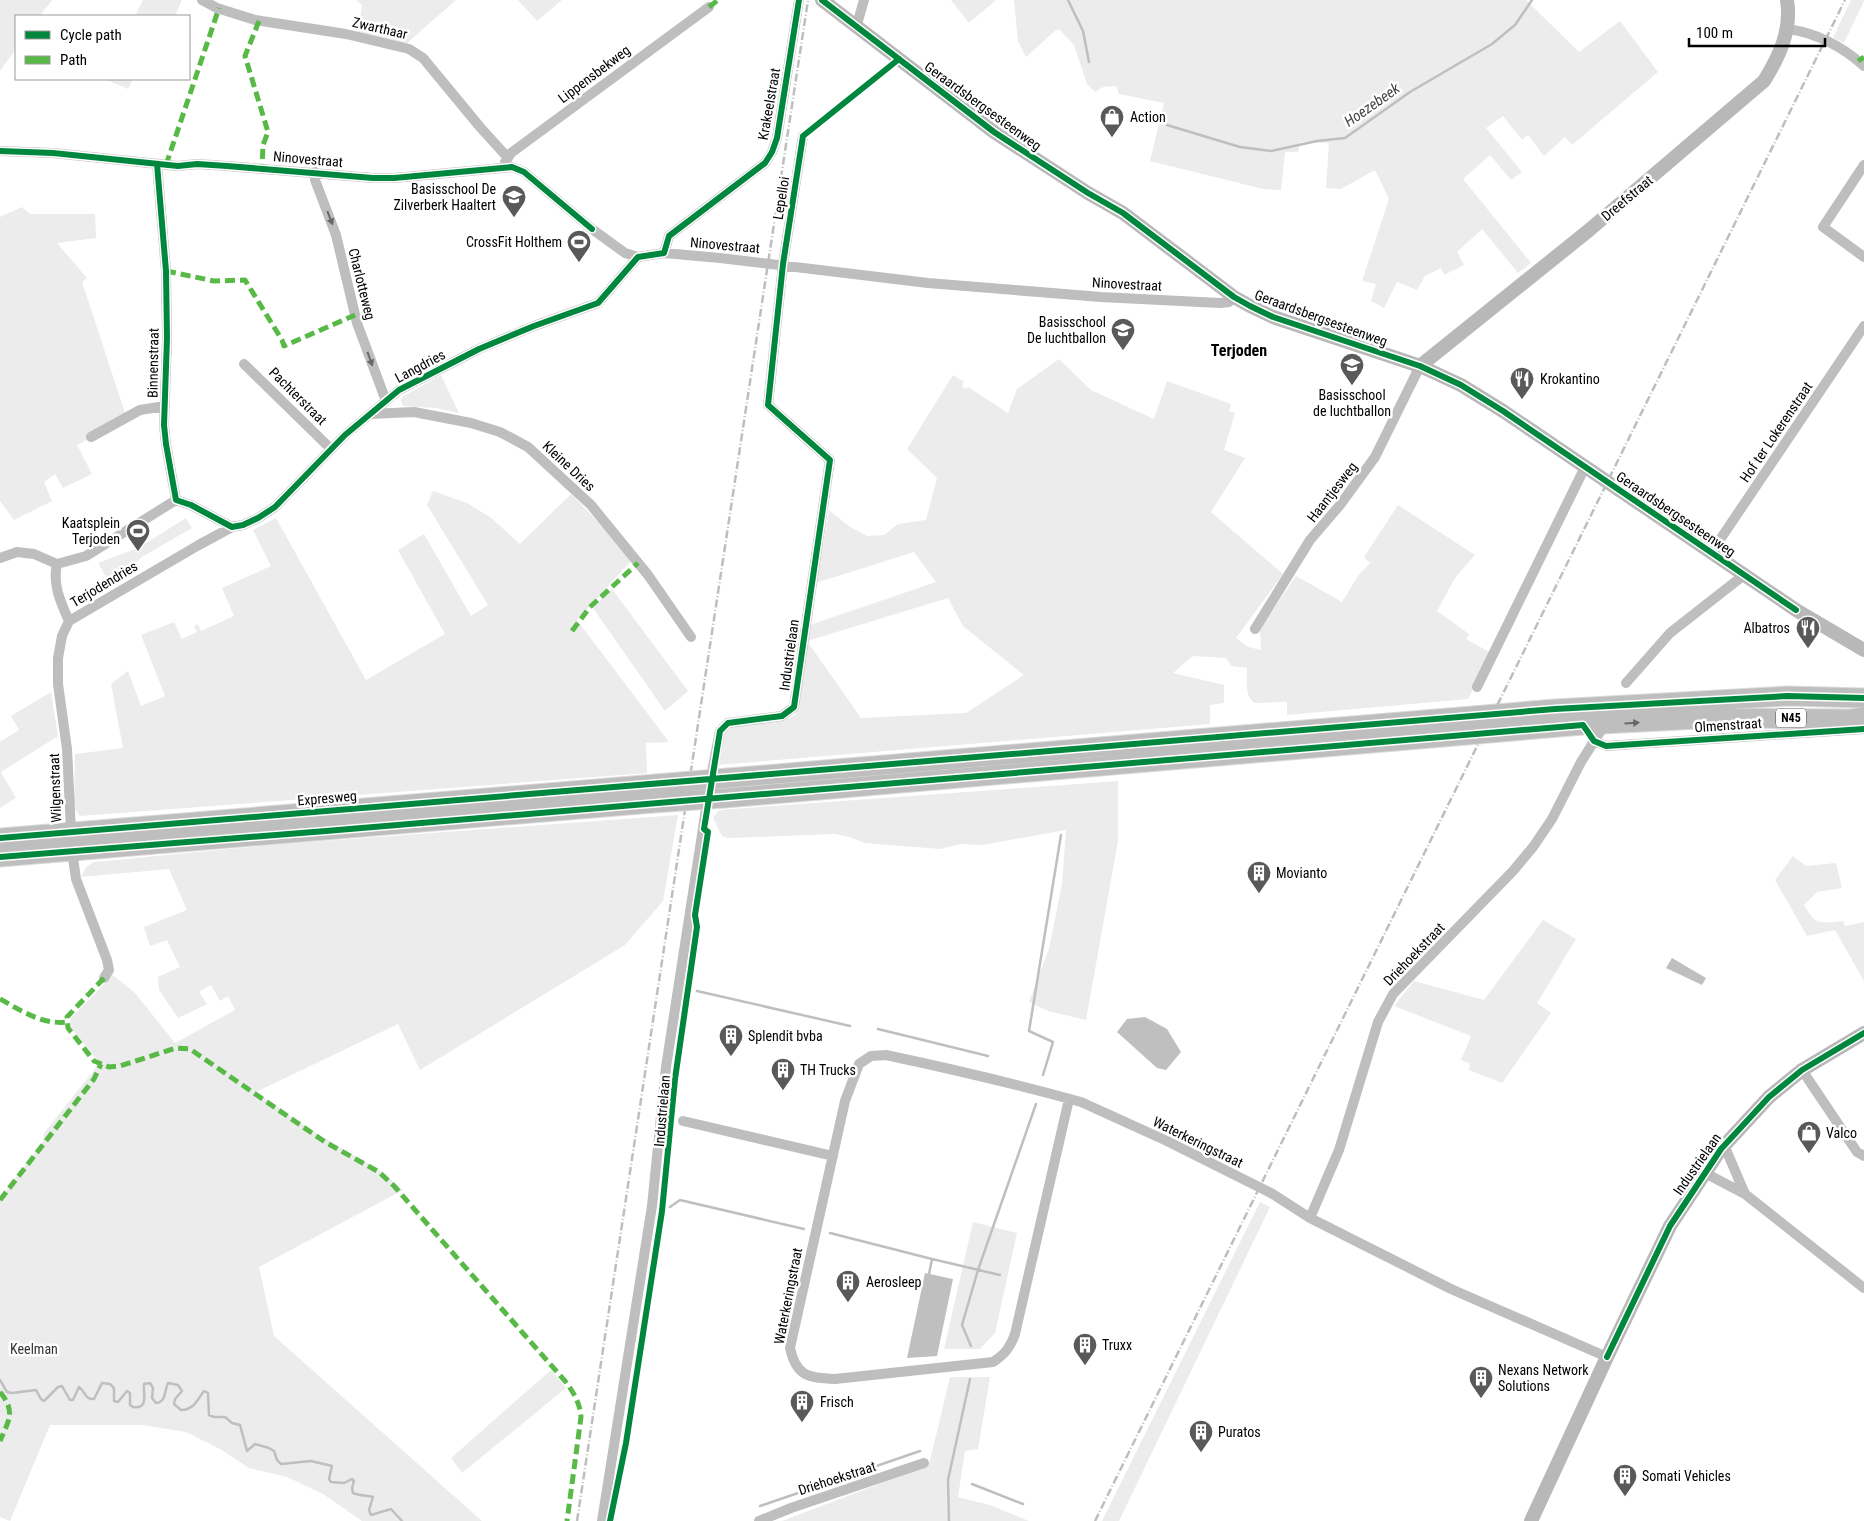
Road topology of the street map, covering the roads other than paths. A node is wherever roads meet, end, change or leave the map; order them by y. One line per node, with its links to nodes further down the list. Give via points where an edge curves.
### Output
1 (202, 0): 12 (street, Zwarthaar, via 255,20 346,34 409,48 423,58)
2 (800, 0): 17 (street, Krakeelstraat, via 778,138 772,152 765,163 669,236)
3 (864, 0): 7 (street)
4 (1787, 0): 8 (main road, Dreefstraat)
5 (826, 3): 7 (main road, Geraardsbergsesteenweg)
6 (709, 7): 12 (street, Lippensbekweg)
7 (856, 28): 21 (main road, Geraardsbergsesteenweg, via 994,132 1123,213)
8 (1786, 28): 9 (street, via 1807,32 1840,48); 25 (main road, Dreefstraat, via 1776,60 1764,81 1595,225)
9 (1864, 66)
10 (803, 136): 20 (street, Lepelloi)
11 (0, 151): 13 (street, Ninovestraat)
12 (508, 158): 15 (street, Lippensbekweg)
13 (157, 164): 16 (street, Ninovestraat); 27 (street, Binnenstraat, via 166,271)
14 (1864, 165): 19 (street, via 1823,228)
15 (501, 168): 16 (street, Ninovestraat, via 394,178); 18 (street, Ninovestraat, via 512,167 524,172 592,229)
16 (315, 172): 26 (street, Charlotteweg, one-way to 26, via 315,180 336,235 357,323)
17 (664, 254): 18 (street, Ninovestraat); 20 (street, Ninovestraat)
18 (638, 257): 26 (street, Langdries, via 598,303 480,349 399,390)
19 (1864, 257)
20 (783, 264): 21 (street, Ninovestraat, via 928,283 1101,297 1220,303 1230,302); 31 (street, Lepelloi, via 768,405)
21 (1234, 297): 25 (main road, Geraardsbergsesteenweg, via 1273,317)
22 (1864, 326): 23 (street, Hof ter Lokerenstraat)
23 (1861, 339): 35 (street, Hof ter Lokerenstraat)
24 (244, 364): 30 (street, Pachterstraat)
25 (1420, 366): 32 (main road, Geraardsbergsesteenweg, via 1461,385); 40 (street, Haantjesweg, via 1376,457 1310,540)
26 (386, 402): 28 (street, Langdries)
27 (165, 406): 29 (street, Binnenstraat, via 140,410); 33 (street, Binnenstraat, via 166,444)
28 (370, 414): 30 (street, Langdries); 41 (street, Kleine Dries, via 414,412 471,423 500,432 528,447 591,505 648,575)
29 (91, 437)
30 (330, 449): 34 (street, Langdries, via 275,506 258,518)
31 (830, 460): 69 (street, Industrielaan, via 794,707 782,716 728,723 720,731 666,1067 652,1206)
32 (1584, 467): 35 (main road, Geraardsbergsesteenweg); 44 (street)
33 (176, 500): 34 (street); 37 (street, via 86,556)
34 (232, 527): 39 (street, Terjodendries)
35 (1711, 553): 38 (main road, Geraardsbergsesteenweg)
36 (0, 558): 37 (street, via 17,552 34,554)
37 (57, 564): 39 (street, Terjodendries, via 57,590)
38 (1744, 575): 42 (main road, Geraardsbergsesteenweg, via 1796,610); 43 (street, via 1670,633)
39 (69, 622): 51 (street, Wilgenstraat, via 62,636 58,684 67,749)
40 (1255, 629)
41 (691, 637)
42 (1861, 645)
43 (1626, 683)
44 (1477, 687)
45 (1864, 698): 51 (highway, Expresweg / N45, bridge, via 1787,696 1555,709)
46 (1864, 717): 47 (highway, N45, one-way to 46, via 1718,718)
47 (1605, 724): 48 (highway, N45); 50 (street, Driehoekstraat)
48 (1583, 725): 50 (street); 53 (highway, N45, bridge)
49 (1864, 729): 50 (street, Olmenstraat, via 1606,746)
50 (1594, 741): 65 (street, Driehoekstraat, via 1552,819 1514,871 1393,994 1378,1022 1339,1150)
51 (70, 832): 52 (highway, Expresweg / N45); 53 (street, Wilgenstraat)
52 (0, 838)
53 (72, 851): 54 (highway, N45); 55 (street, Wilgenstraat, via 76,879 107,960 108,970)
54 (0, 856)
55 (104, 978)
56 (1864, 1033): 57 (main road, Industrielaan)
57 (1802, 1070): 60 (main road, Industrielaan, via 1770,1097); 62 (street, via 1856,1152)
58 (1069, 1099): 61 (street, Waterkeringstraat, via 969,1073 886,1055 871,1056 858,1064 853,1075); 61 (street, Waterkeringstraat, via 1015,1334 1010,1348 993,1362 835,1379 808,1376 792,1362 790,1348); 65 (street, Waterkeringstraat, via 1167,1141 1271,1193)
59 (683, 1120): 61 (street)
60 (1724, 1145): 63 (main road, Industrielaan); 64 (street, Industrielaan)
61 (833, 1156)
62 (1864, 1156)
63 (1705, 1172): 64 (street); 67 (main road, Industrielaan, via 1670,1226)
64 (1745, 1194): 66 (street, Industrielaan)
65 (1310, 1218): 67 (street, via 1451,1289)
66 (1864, 1288)
67 (1606, 1357): 71 (main road, Industrielaan)
68 (924, 1463): 70 (street, Driehoekstraat)
69 (602, 1521)
70 (759, 1521)
71 (1531, 1521)

